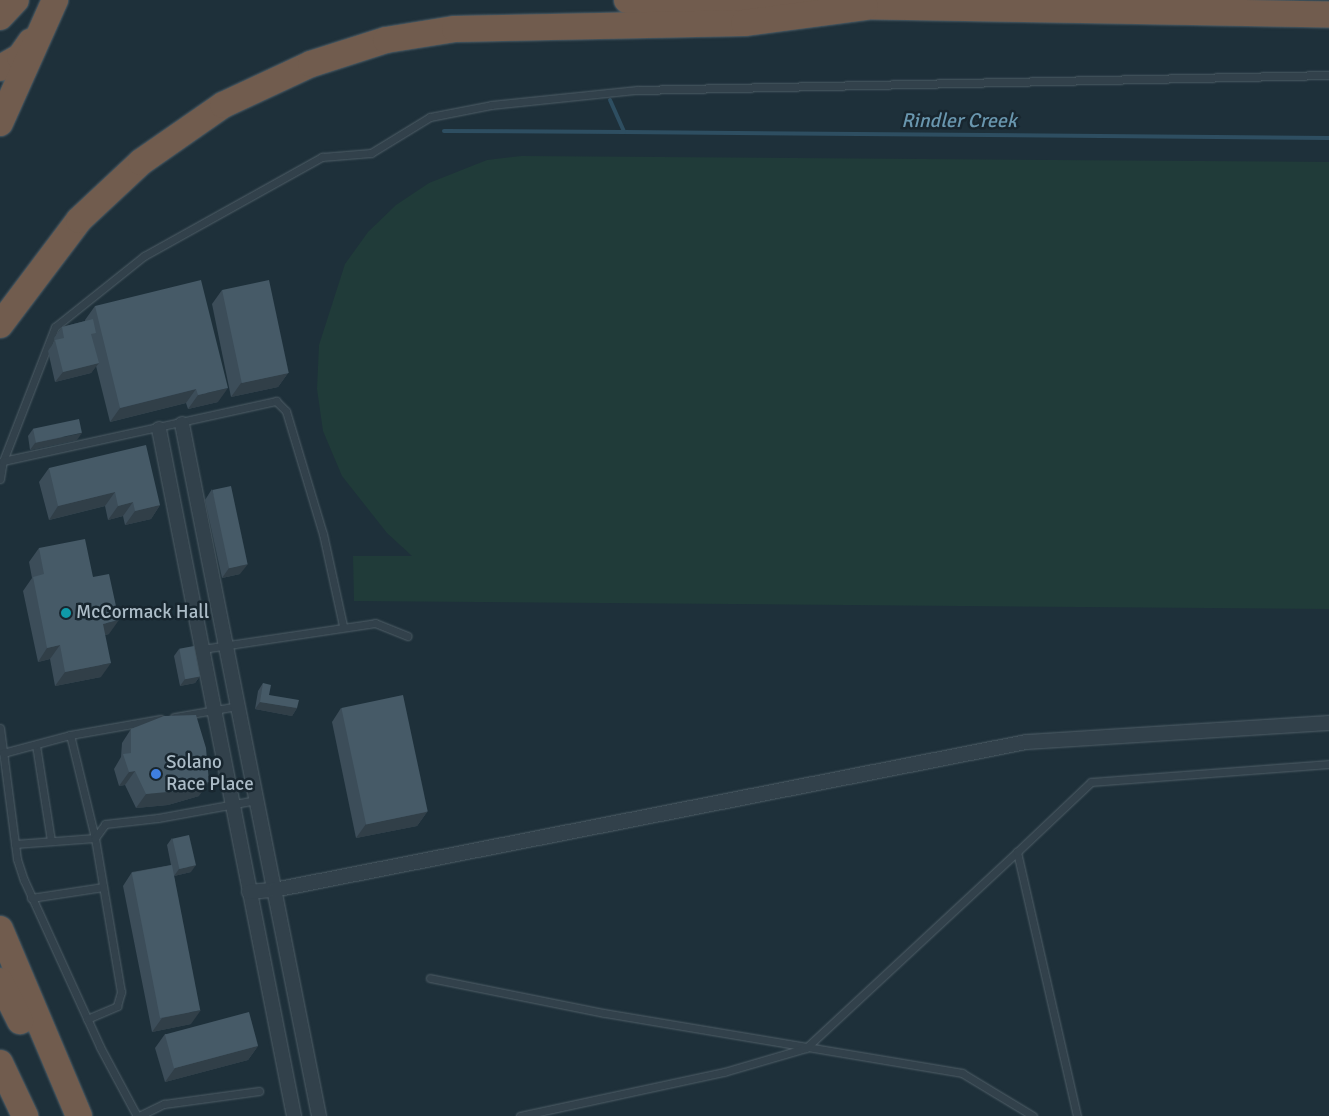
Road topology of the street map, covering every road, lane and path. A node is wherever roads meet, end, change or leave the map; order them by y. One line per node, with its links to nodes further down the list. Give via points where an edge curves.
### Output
1 (16, 0): 6 (highway)
2 (55, 0): 7 (highway, via 20,57); 9 (highway)
3 (627, 0): 4 (highway)
4 (865, 7): 5 (highway); 10 (highway, via 744,23 455,29 386,40 311,64 222,106 141,162 79,220)
5 (1329, 14)
6 (0, 17)
7 (0, 68)
8 (1329, 75): 13 (lane, via 637,90 491,105 430,117 371,153 322,157 144,256 55,327)
9 (0, 123)
10 (0, 325)
11 (182, 424): 12 (lane); 15 (lane, via 276,402 286,411 323,534); 17 (street)
12 (159, 428): 13 (lane); 18 (street)
13 (3, 461): 14 (lane)
14 (0, 480)
15 (343, 626): 16 (lane, via 376,622); 17 (lane)
16 (408, 636)
17 (226, 644): 18 (lane); 19 (street)
18 (202, 649): 20 (street)
19 (238, 706): 20 (lane); 27 (street)
20 (213, 710): 23 (lane); 28 (street)
21 (1329, 722): 34 (street, via 1026,742)
22 (0, 728): 25 (lane)
23 (70, 735): 24 (lane); 29 (lane)
24 (36, 745): 25 (lane); 30 (lane)
25 (3, 753): 31 (lane)
26 (1329, 764): 32 (lane, via 1091,782)
27 (256, 800): 28 (lane); 34 (street)
28 (232, 804): 29 (lane, via 105,824); 35 (street)
29 (95, 838): 30 (lane); 33 (lane)
30 (51, 842): 31 (lane)
31 (15, 844): 36 (lane)
32 (1017, 852): 41 (lane); 52 (lane)
33 (104, 887): 36 (lane); 40 (lane, via 121,992 117,1006)
34 (274, 890): 35 (street); 49 (street)
35 (249, 892): 48 (street)
36 (31, 898): 40 (lane)
37 (0, 929): 46 (highway)
38 (430, 978): 41 (lane, via 604,1013)
39 (0, 981): 45 (highway)
40 (87, 1019): 47 (lane)
41 (806, 1048): 50 (lane, via 724,1072); 51 (lane, via 962,1073)
42 (0, 1063): 44 (highway)
43 (259, 1092): 47 (lane, via 164,1104)
44 (25, 1116)
45 (67, 1116)
46 (79, 1116)
47 (138, 1116)
48 (294, 1116)
49 (319, 1116)
50 (520, 1116)
51 (1033, 1116)
52 (1077, 1116)

